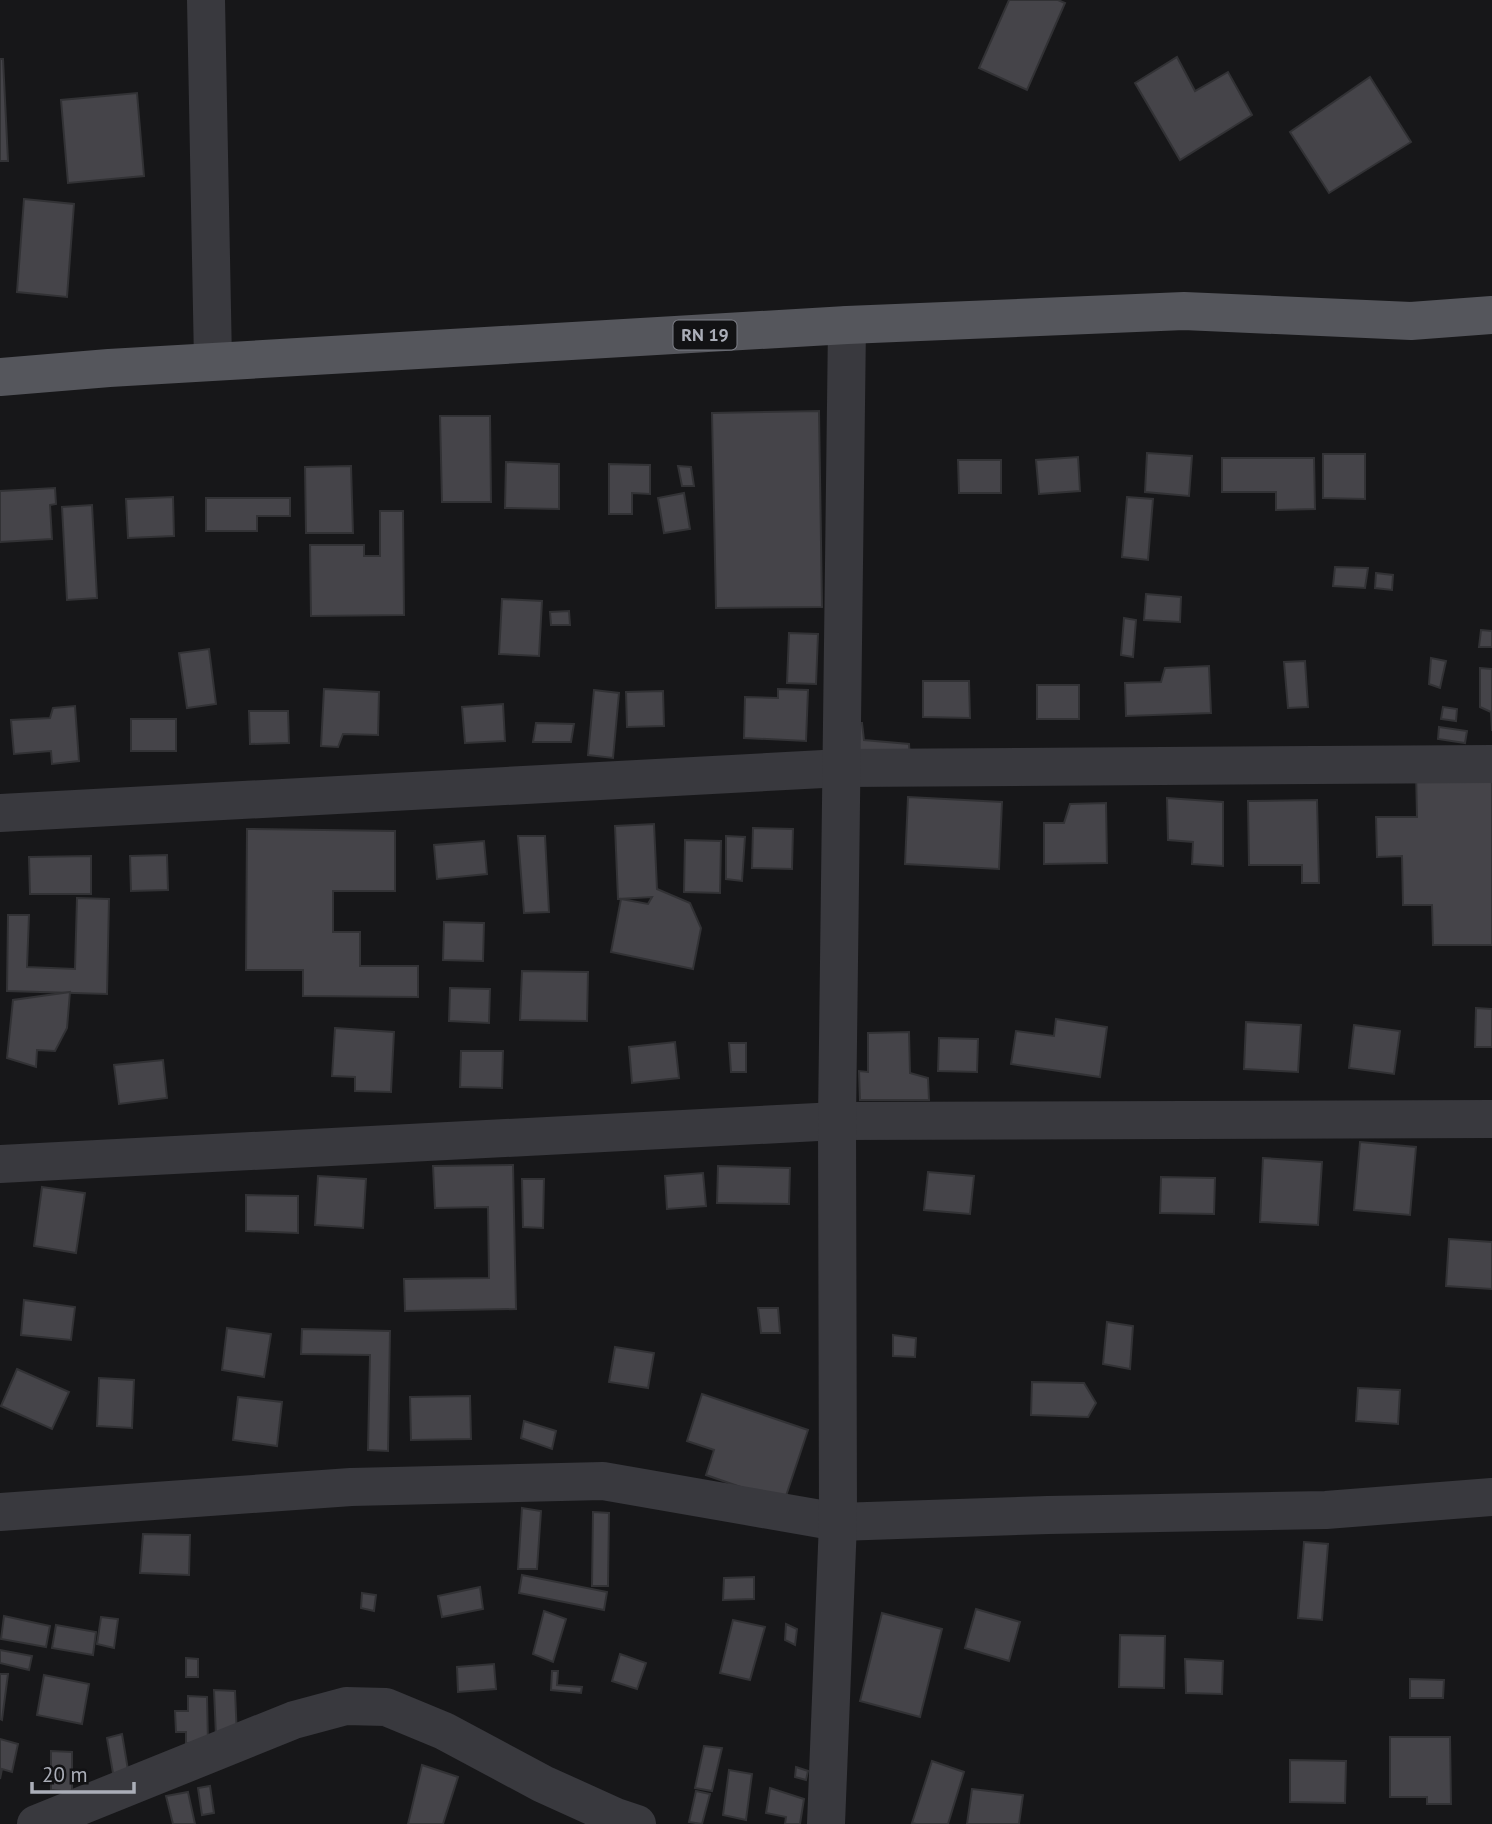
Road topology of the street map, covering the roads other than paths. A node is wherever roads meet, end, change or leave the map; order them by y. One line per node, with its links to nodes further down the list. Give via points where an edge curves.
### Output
1 (206, 0): 6 (street)
2 (1492, 301): 4 (main road, RN 19)
3 (1492, 315): 4 (main road, RN 19)
4 (1411, 321): 5 (main road, RN 19, via 1184,311)
5 (847, 326): 6 (main road, RN 19); 9 (street)
6 (214, 361): 7 (main road, RN 19)
7 (0, 377)
8 (1492, 764): 9 (street)
9 (842, 768): 10 (street); 12 (street)
10 (0, 813)
11 (1492, 1119): 12 (street)
12 (837, 1121): 13 (street); 16 (street)
13 (0, 1164)
14 (1492, 1497): 16 (street, via 1326,1510)
15 (0, 1512): 16 (street, via 351,1487 603,1481)
16 (838, 1522): 19 (street)
17 (36, 1824): 18 (street, via 294,1720 346,1706 386,1706 543,1784)
18 (637, 1824)
19 (826, 1824)

